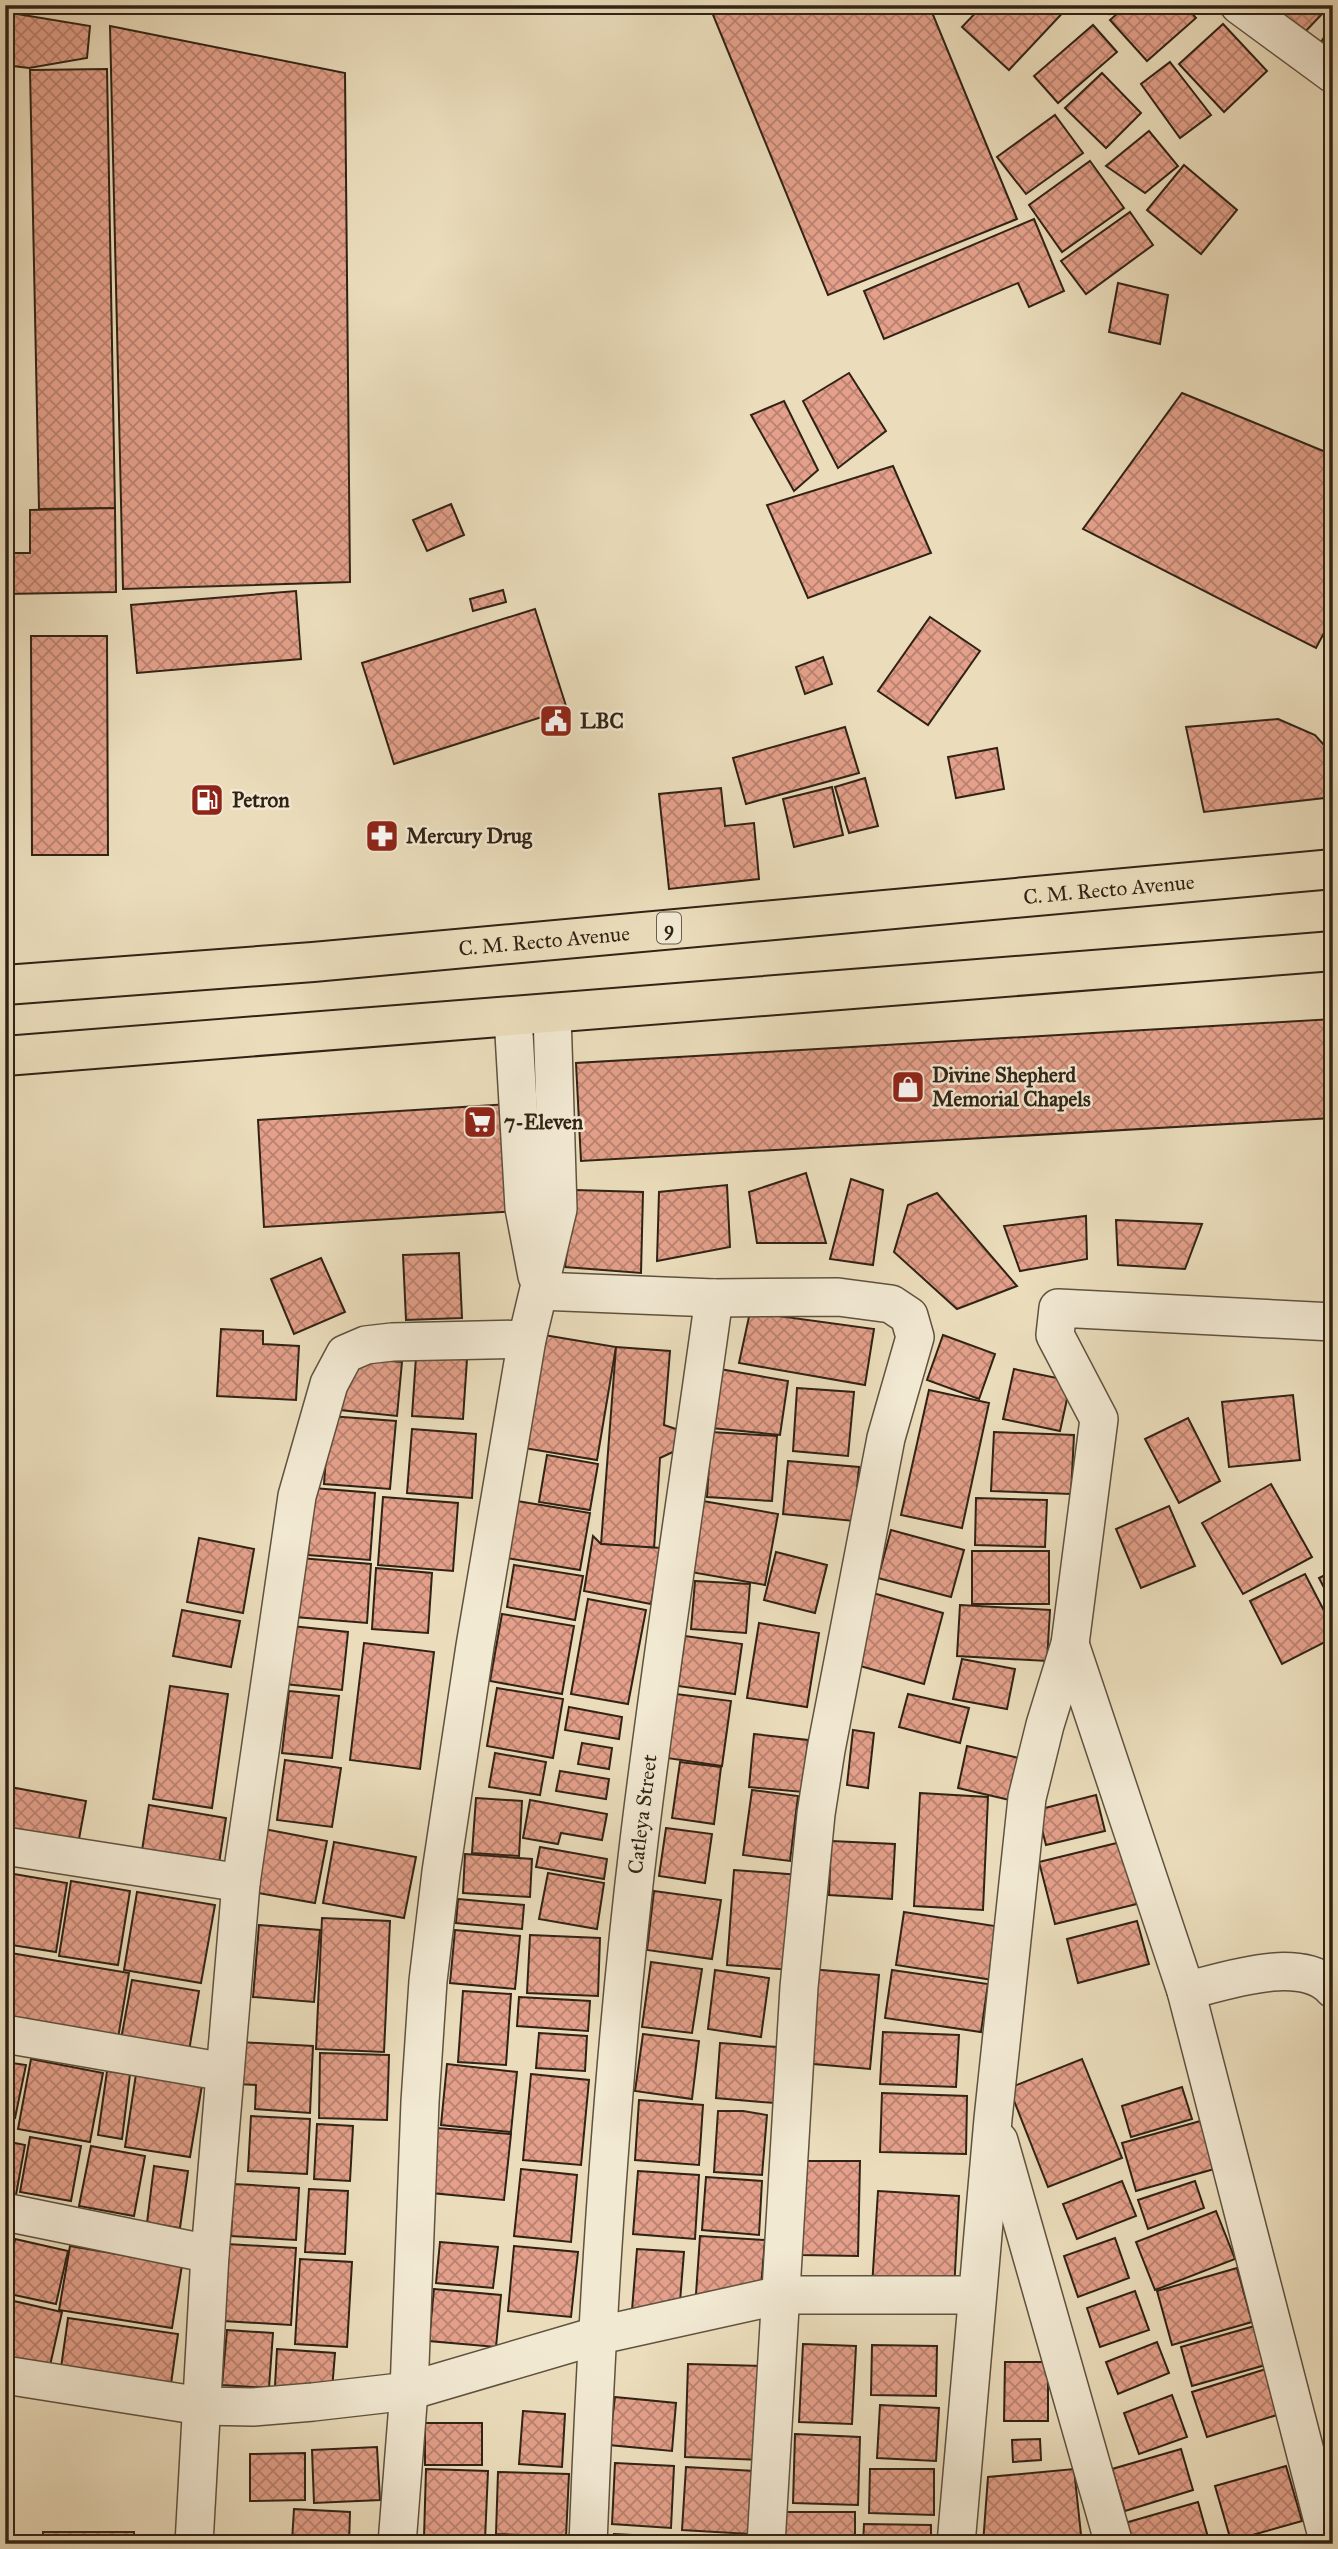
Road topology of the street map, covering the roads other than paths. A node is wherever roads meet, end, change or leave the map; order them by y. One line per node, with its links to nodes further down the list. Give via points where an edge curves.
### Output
1 (1239, 5): 2 (street)
2 (1333, 74)
3 (1333, 869): 5 (highway, C. M. Recto Avenue / 9, via 313,962)
4 (1333, 951): 6 (highway)
5 (5, 985)
6 (552, 1013): 7 (highway); 9 (street, via 558,1209)
7 (513, 1016): 8 (highway); 9 (street, via 524,1208)
8 (5, 1056)
9 (540, 1291): 10 (street); 12 (street)
10 (714, 1298): 23 (street, via 838,1297 883,1302 909,1316 915,1337 886,1438 825,1749 799,1987); 25 (street, Catleya Street, via 639,1840)
11 (1333, 1322): 13 (street, via 1058,1308 1055,1335 1099,1419)
12 (527, 1339): 15 (street, via 366,1345 345,1354 336,1368 297,1496); 27 (street, via 440,1872 420,2102)
13 (1070, 1644): 17 (street); 20 (street, via 1027,1798)
14 (5, 1846): 15 (street)
15 (241, 1882): 19 (street)
16 (1333, 1989): 17 (street, via 1315,1975 1282,1972 1257,1973)
17 (1186, 1991): 35 (street)
18 (5, 2034): 19 (street)
19 (225, 2072): 22 (street)
20 (993, 2119): 24 (street); 34 (street)
21 (5, 2212): 22 (street)
22 (210, 2254): 28 (street)
23 (781, 2295): 24 (street); 25 (street); 32 (street)
24 (977, 2295): 33 (street)
25 (596, 2336): 27 (street); 31 (street, Catleya Street)
26 (5, 2375): 28 (street)
27 (409, 2391): 28 (street, via 265,2406); 30 (street)
28 (201, 2406): 29 (street)
29 (194, 2544)
30 (397, 2544)
31 (588, 2544)
32 (766, 2544)
33 (956, 2544)
34 (1114, 2544)
35 (1329, 2544)

